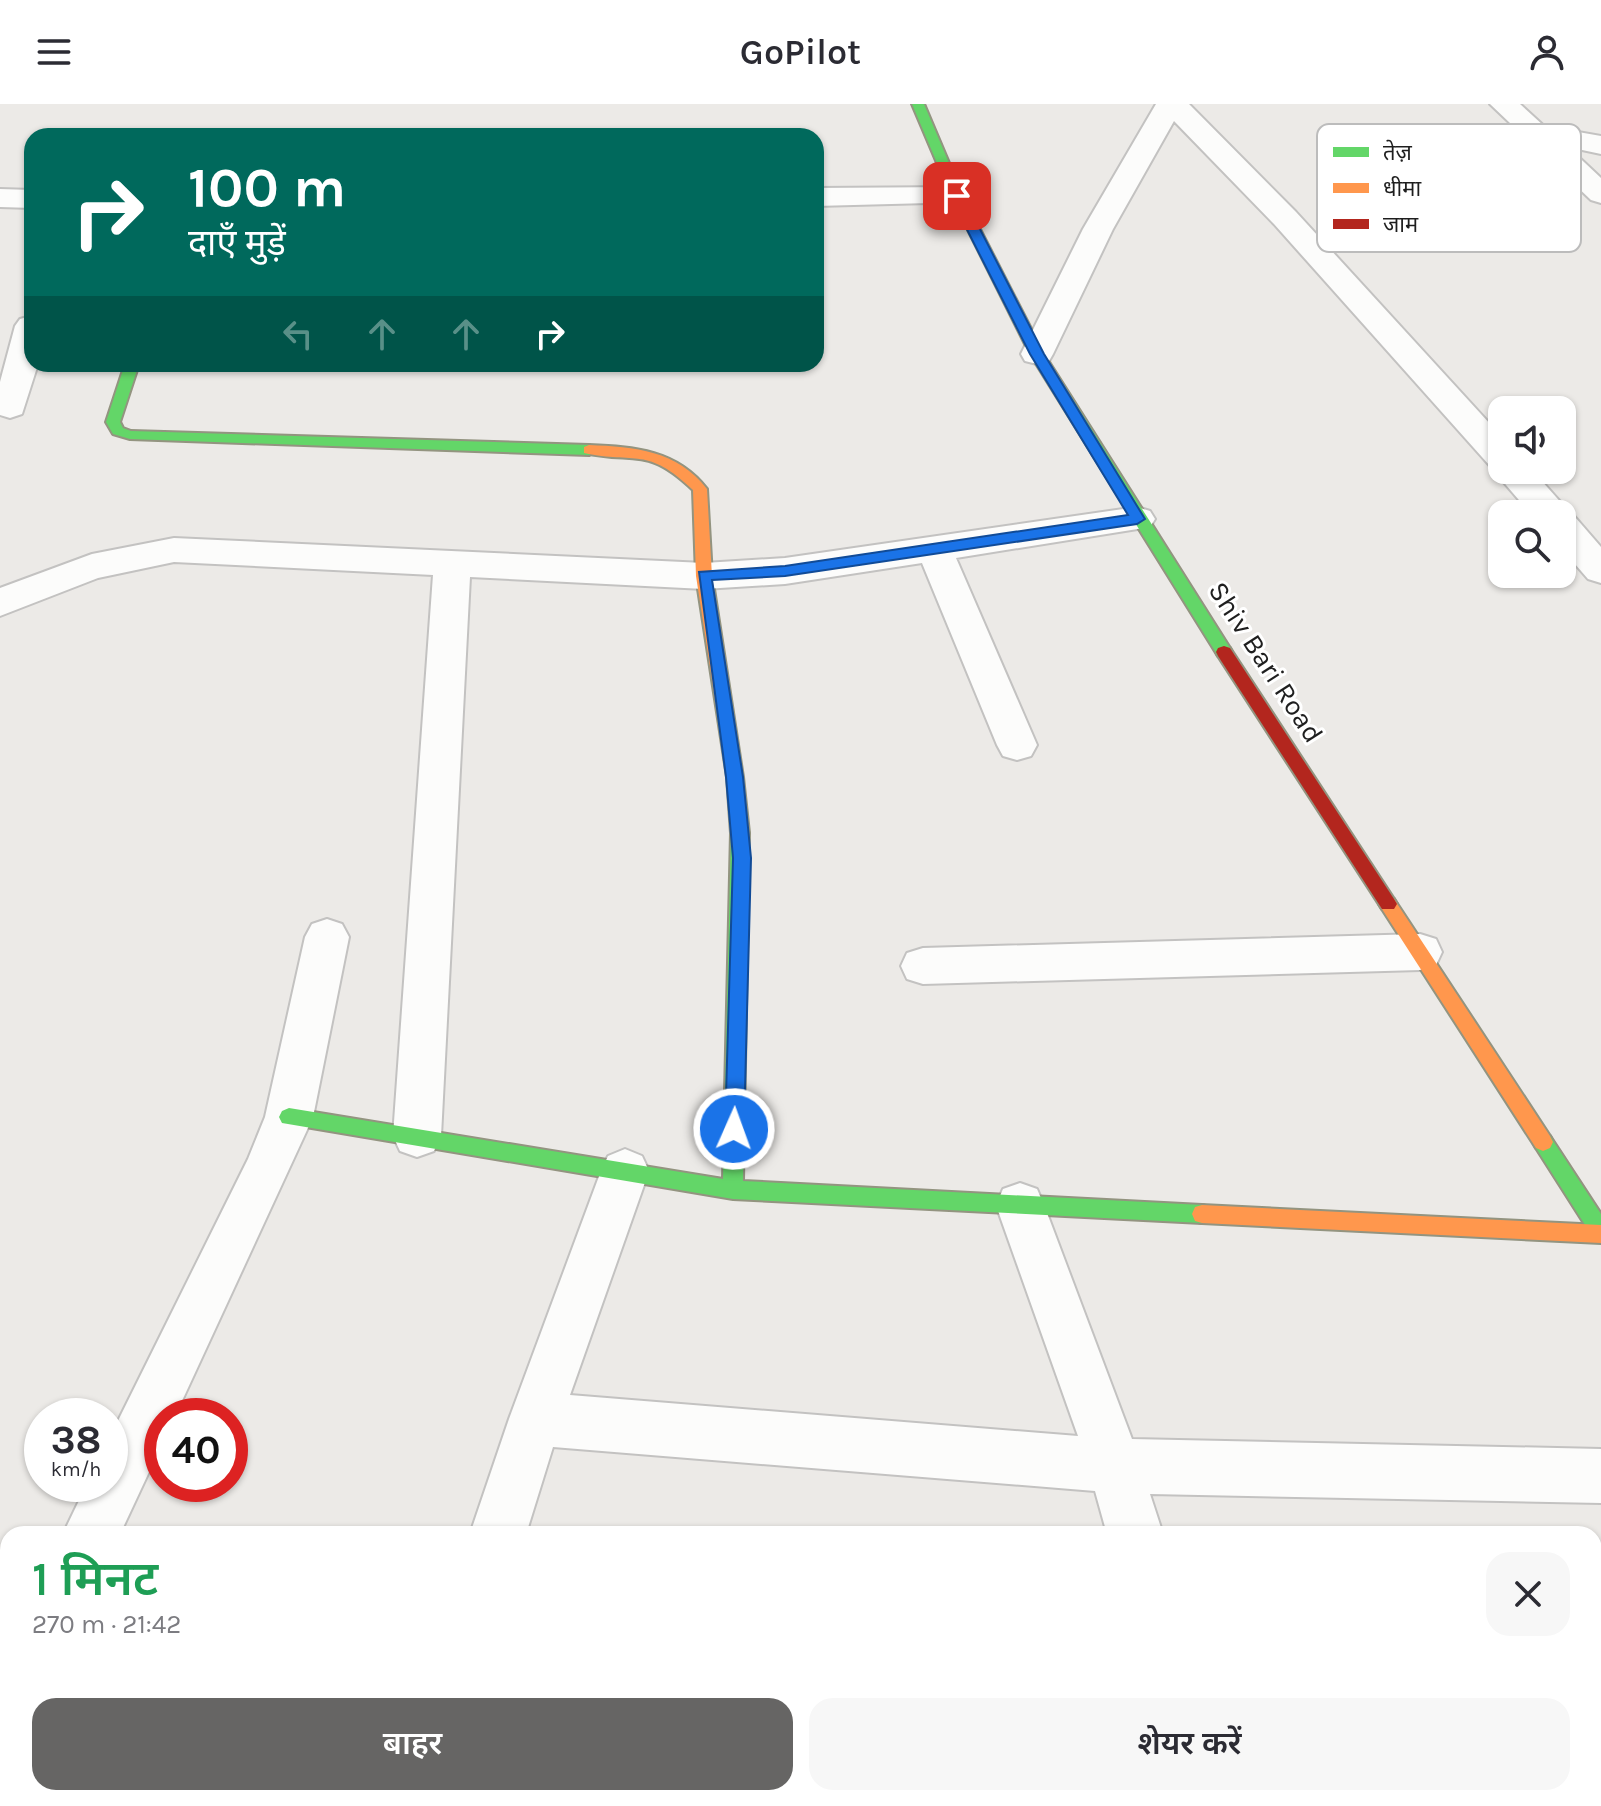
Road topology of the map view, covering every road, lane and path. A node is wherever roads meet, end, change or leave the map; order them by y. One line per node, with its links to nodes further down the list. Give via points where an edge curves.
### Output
1 (918, 104): 9 (street, Shiv Bari Road)
2 (1171, 104): 14 (street, via 1098,229); 17 (street, via 1285,218)
3 (1504, 104): 4 (street)
4 (1525, 124)
5 (1581, 141): 6 (street)
6 (1601, 145)
7 (1581, 176): 8 (street)
8 (1601, 194)
9 (957, 196): 10 (street); 14 (street, Shiv Bari Road)
10 (824, 197)
11 (0, 198): 12 (street)
12 (24, 199)
13 (21, 326): 16 (street)
14 (1037, 354): 20 (street, Shiv Bari Road)
15 (129, 372): 25 (street, via 113,422 118,431 130,435 644,452 677,465 700,489)
16 (10, 407)
17 (1488, 443)
18 (1524, 484): 19 (street)
19 (1539, 500)
20 (1137, 519): 22 (street); 29 (street, Shiv Bari Road)
21 (1576, 542): 24 (street)
22 (934, 549): 25 (street, via 785,571); 27 (street)
23 (452, 563): 25 (street); 26 (street, via 174,550 85,566); 32 (street)
24 (1601, 570)
25 (704, 576): 34 (street, via 742,858)
26 (0, 603)
27 (1017, 745)
28 (327, 937): 31 (street)
29 (1420, 952): 30 (street); 36 (street, Shiv Bari Road)
30 (923, 966)
31 (289, 1117): 32 (street); 40 (street)
32 (417, 1136): 33 (street)
33 (625, 1171): 34 (street); 37 (street)
34 (733, 1190): 35 (street)
35 (1020, 1205): 36 (street); 38 (street)
36 (1601, 1233)
37 (535, 1419): 38 (street); 41 (street)
38 (1115, 1466): 39 (street); 42 (street)
39 (1601, 1476)
40 (95, 1526)
41 (501, 1526)
42 (1133, 1526)

